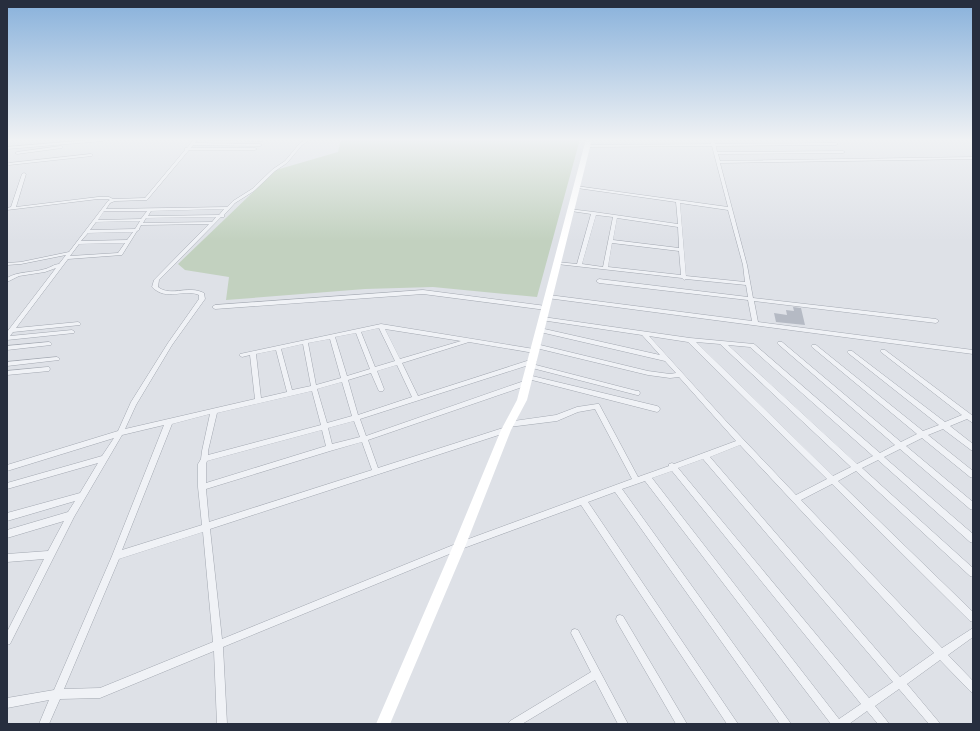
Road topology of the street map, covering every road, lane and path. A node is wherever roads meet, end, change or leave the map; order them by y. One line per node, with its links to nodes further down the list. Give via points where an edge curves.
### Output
1 (167, 173): 7 (street, via 146,199)
2 (271, 173): 10 (street)
3 (581, 173): 6 (street)
4 (721, 173): 13 (street)
5 (24, 174): 9 (street)
6 (577, 187): 8 (street); 15 (street)
7 (112, 200): 9 (street, via 98,198); 14 (street)
8 (678, 202): 13 (street); 22 (street)
9 (13, 208): 11 (street)
10 (228, 208): 12 (street); 17 (street)
11 (7, 209)
12 (150, 209): 14 (street); 19 (street)
13 (730, 209): 39 (street)
14 (103, 210): 20 (street)
15 (571, 210): 16 (street); 31 (street)
16 (594, 213): 18 (street); 33 (street)
17 (222, 216): 19 (street); 21 (street)
18 (615, 216): 22 (street); 26 (street)
19 (142, 220): 20 (street); 21 (street); 23 (street)
20 (94, 221): 24 (street)
21 (214, 223): 95 (street, via 157,280 155,287 158,292 197,291 202,294 202,299 156,365 133,404)
22 (680, 226): 28 (street)
23 (137, 230): 24 (street); 25 (street)
24 (86, 232): 27 (street)
25 (129, 241): 27 (street); 29 (street, via 120,254)
26 (610, 241): 28 (street); 34 (street)
27 (77, 243): 29 (street)
28 (682, 250): 36 (street)
29 (69, 255): 30 (street); 35 (street, via 55,268); 49 (street)
30 (21, 263): 32 (street); 35 (street)
31 (557, 263): 33 (street); 40 (street)
32 (7, 264)
33 (579, 266): 34 (street)
34 (605, 269): 36 (street)
35 (13, 275): 37 (street)
36 (684, 278): 39 (street)
37 (7, 280)
38 (599, 281): 41 (street)
39 (748, 284): 41 (street)
40 (549, 297): 43 (street); 46 (street)
41 (751, 299): 45 (street); 46 (street)
42 (215, 307): 43 (street, via 423,292)
43 (546, 308): 44 (street)
44 (543, 319): 50 (street); 53 (street)
45 (936, 321)
46 (755, 323): 67 (street)
47 (78, 324): 49 (street)
48 (381, 326): 51 (street); 57 (street); 73 (street)
49 (12, 330): 55 (street)
50 (540, 330): 70 (street); 72 (street)
51 (358, 331): 54 (street); 76 (street)
52 (72, 332): 55 (street)
53 (643, 333): 56 (street); 72 (street)
54 (332, 336): 58 (street); 79 (street)
55 (7, 337)
56 (690, 340): 59 (street); 113 (street)
57 (467, 341): 70 (street); 73 (street)
58 (305, 342): 63 (street); 81 (street)
59 (721, 342): 103 (street, via 752,345); 108 (street)
60 (780, 343): 99 (street)
61 (49, 344): 64 (street)
62 (814, 346): 96 (street)
63 (278, 347): 68 (street); 84 (street)
64 (7, 348)
65 (883, 351): 90 (street)
66 (850, 352): 92 (street)
67 (973, 352)
68 (253, 353): 69 (street); 86 (street)
69 (242, 355)
70 (534, 356): 78 (street, via 670,376); 80 (street); 83 (street); 85 (street)
71 (57, 359): 74 (street)
72 (666, 359): 78 (street)
73 (399, 362): 76 (street); 85 (street)
74 (7, 364)
75 (47, 369): 77 (street)
76 (373, 370): 79 (street); 82 (street)
77 (7, 373)
78 (680, 375): 98 (street)
79 (344, 379): 81 (street); 89 (street)
80 (527, 380): 87 (street); 93 (street, via 522,400); 97 (street)
81 (314, 388): 84 (street); 94 (street)
82 (381, 389)
83 (637, 393)
84 (290, 394): 86 (street)
85 (416, 399): 89 (street)
86 (258, 401): 88 (street)
87 (657, 409)
88 (214, 412): 91 (street); 105 (street)
89 (356, 418): 94 (street); 97 (street)
90 (971, 418): 92 (street)
91 (169, 422): 95 (street); 128 (street)
92 (944, 425): 96 (street); 101 (street)
93 (507, 427): 109 (street); 112 (street, via 557,418 597,406); 126 (street)
94 (324, 428): 100 (street); 105 (street)
95 (120, 433): 104 (street); 107 (street)
96 (922, 434): 99 (street); 110 (street)
97 (364, 439): 100 (street); 109 (street)
98 (741, 442): 102 (street); 118 (street)
99 (900, 445): 103 (street); 120 (street)
100 (330, 448): 115 (street)
101 (973, 448)
102 (705, 456): 106 (street); 139 (street)
103 (879, 457): 108 (street); 125 (street)
104 (103, 459): 114 (street); 117 (street)
105 (205, 459): 115 (street, via 202,464)
106 (672, 467): 111 (street); 143 (street)
107 (7, 468)
108 (857, 468): 113 (street); 130 (street)
109 (376, 472): 123 (street)
110 (973, 475)
111 (648, 477): 112 (street); 152 (street)
112 (636, 480): 116 (street)
113 (832, 480): 118 (street); 131 (street)
114 (7, 486)
115 (202, 487): 123 (street)
116 (617, 488): 119 (street); 151 (street)
117 (82, 496): 121 (street); 122 (street)
118 (795, 499): 137 (street)
119 (583, 501): 126 (street); 150 (street)
120 (973, 507)
121 (71, 515): 124 (street); 127 (street)
122 (7, 517)
123 (206, 527): 128 (street); 136 (street)
124 (7, 534)
125 (973, 539)
126 (459, 547): 136 (street); 146 (street)
127 (51, 555): 129 (street); 135 (street)
128 (116, 556): 141 (street)
129 (7, 558)
130 (973, 573)
131 (973, 618)
132 (620, 620): 149 (street)
133 (973, 632): 137 (street)
134 (575, 633): 138 (street)
135 (7, 641)
136 (218, 644): 141 (street, via 100,693); 145 (street)
137 (942, 654): 139 (street); 140 (street)
138 (597, 674): 147 (street); 148 (street)
139 (899, 683): 143 (street); 154 (street)
140 (973, 688)
141 (57, 694): 142 (street); 144 (street)
142 (7, 703)
143 (868, 704): 152 (street); 153 (street)
144 (44, 724)
145 (222, 724)
146 (383, 724)
147 (513, 724)
148 (623, 724)
149 (682, 724)
150 (733, 724)
151 (786, 724)
152 (838, 724)
153 (884, 724)
154 (935, 724)

